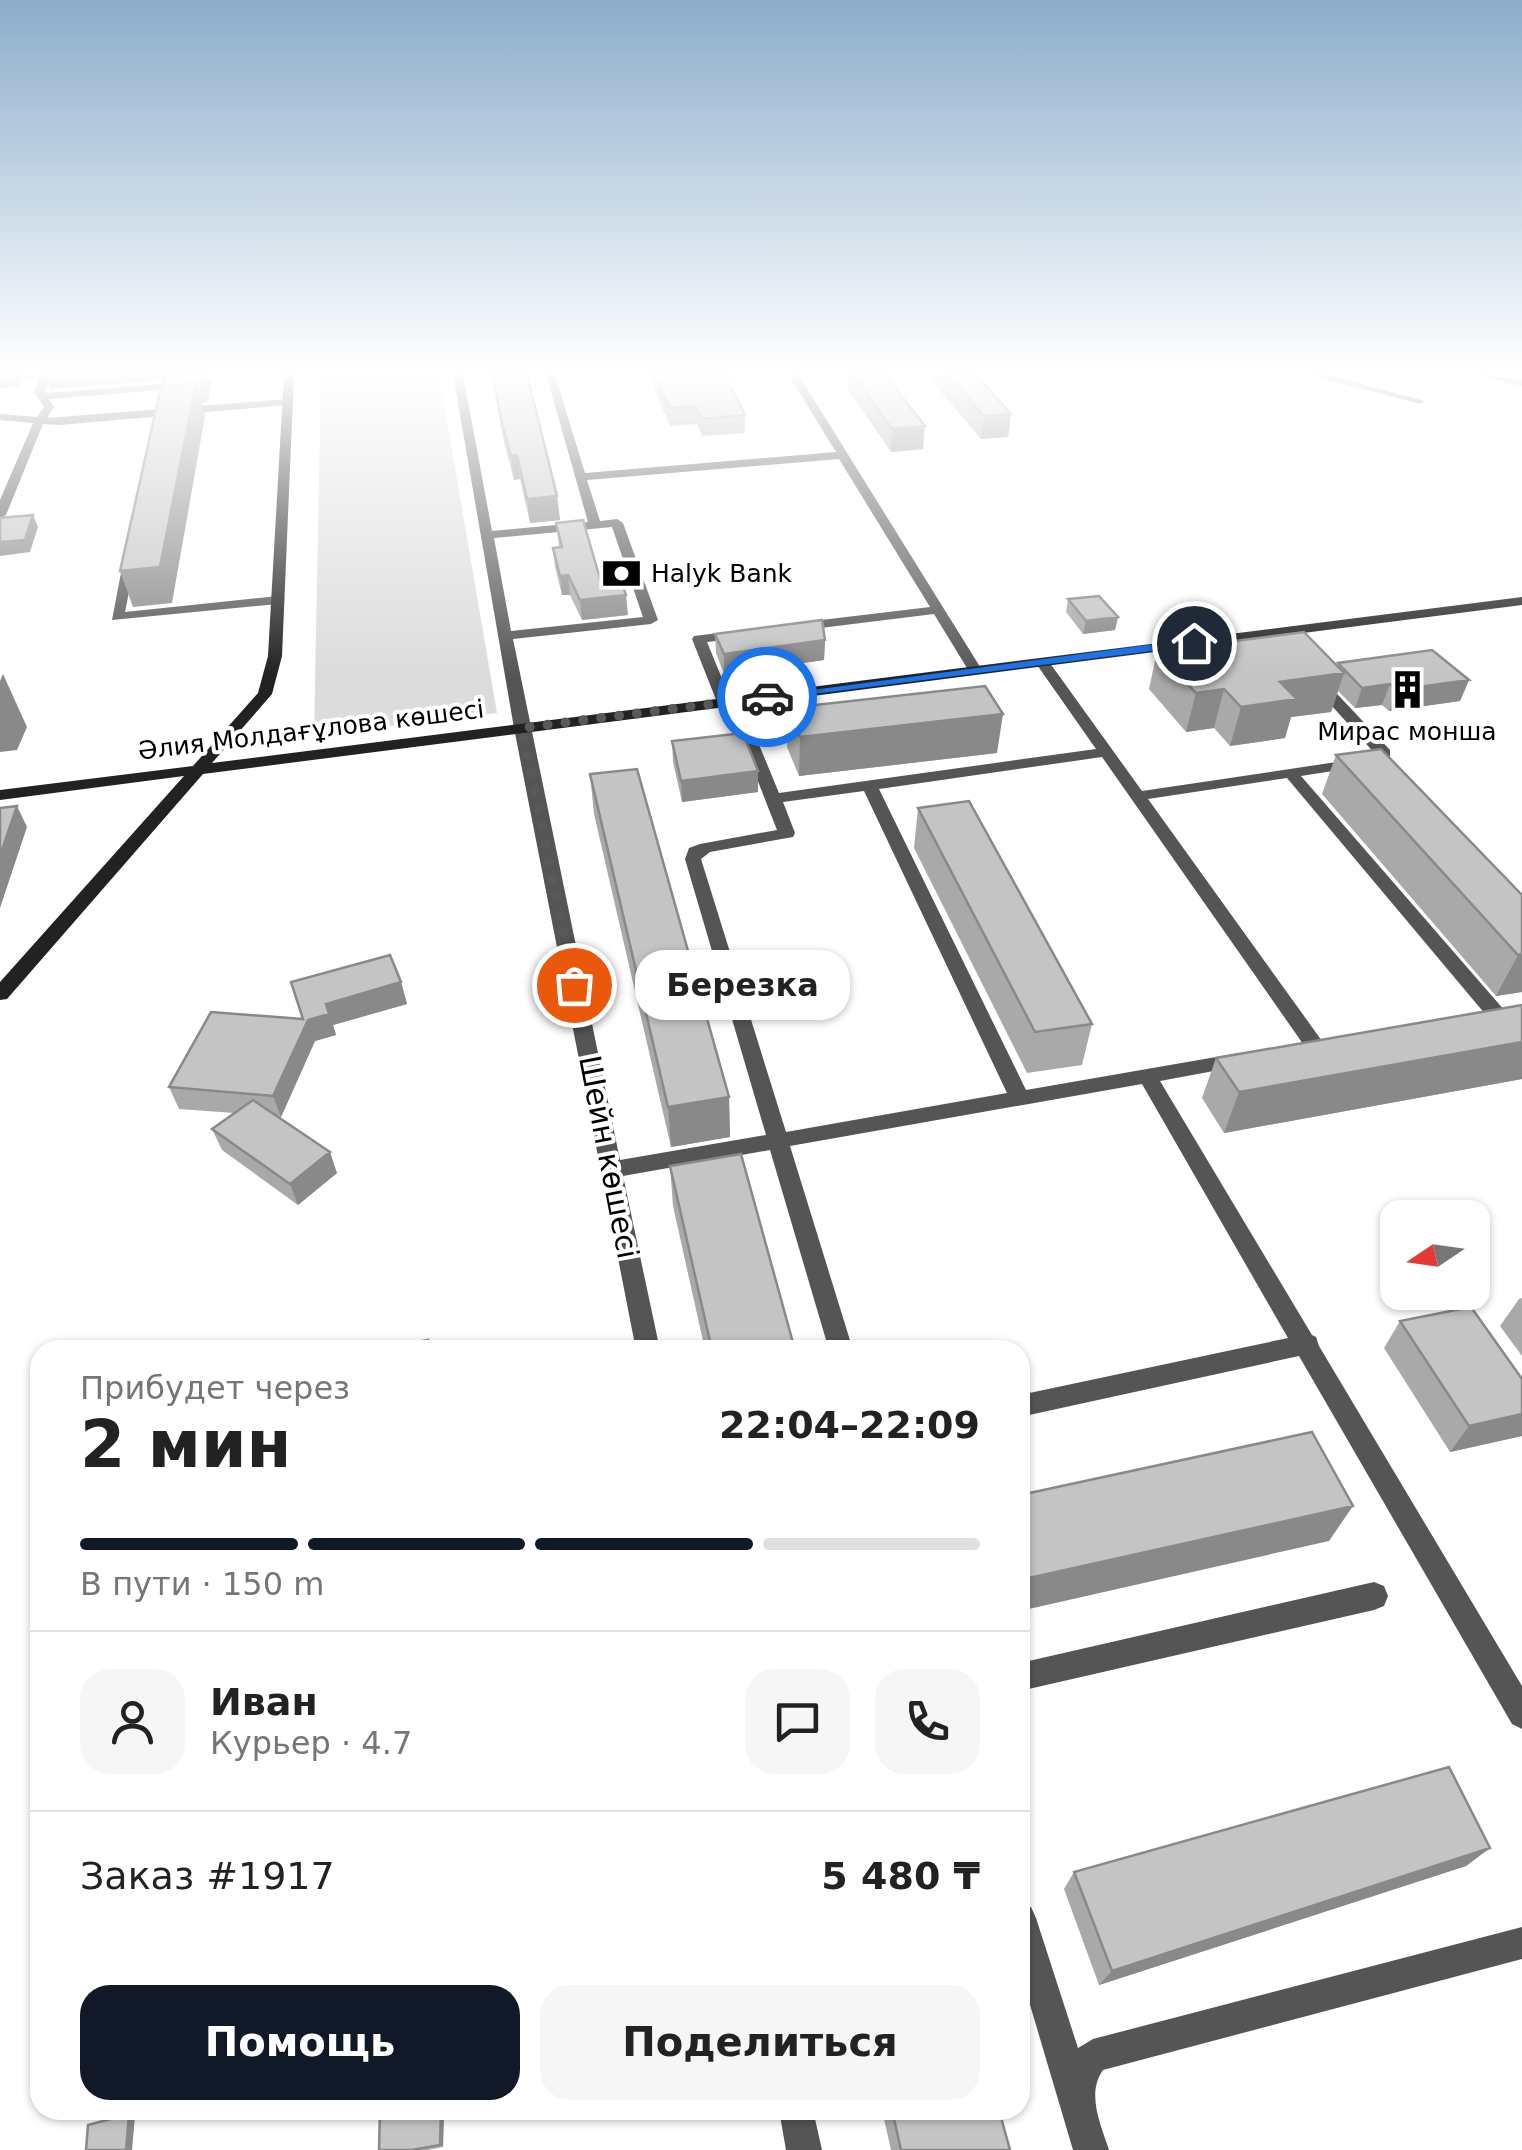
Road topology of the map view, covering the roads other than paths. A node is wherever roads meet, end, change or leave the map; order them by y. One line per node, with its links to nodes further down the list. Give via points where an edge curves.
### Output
1 (16, 474): 7 (street)
2 (284, 474): 11 (street)
3 (476, 474): 9 (street, Шейн көшесі)
4 (613, 474): 6 (street)
5 (854, 474): 13 (street)
6 (581, 477): 8 (street)
7 (0, 516)
8 (595, 525): 9 (street); 17 (street, via 617,522 651,620)
9 (487, 535): 17 (street, Шейн көшесі)
10 (132, 543): 11 (street, via 117,617)
11 (278, 600): 25 (street, via 265,694)
12 (1522, 601): 16 (street, Әлия Молдағұлова көшесі)
13 (938, 610): 14 (street); 20 (street)
14 (772, 630)
15 (754, 632): 22 (street, via 699,639)
16 (1270, 633): 18 (street); 19 (street, Әлия Молдағұлова көшесі)
17 (505, 636): 23 (street, Шейн көшесі)
18 (1283, 646)
19 (1042, 662): 20 (street, Әлия Молдағұлова көшесі); 24 (street)
20 (975, 670): 22 (street, Әлия Молдағұлова көшесі)
21 (1327, 670): 26 (street, via 1308,672 1386,760)
22 (729, 702): 23 (street, Әлия Молдағұлова көшесі); 30 (street)
23 (522, 728): 25 (street, Әлия Молдағұлова көшесі); 38 (street, Шейн көшесі)
24 (1106, 752): 27 (street); 29 (street)
25 (204, 768): 28 (street, Әлия Молдағұлова көшесі); 31 (street)
26 (1292, 775): 29 (street); 32 (street, via 1489,1018)
27 (869, 785): 30 (street); 36 (street)
28 (0, 795)
29 (1138, 796): 33 (street)
30 (777, 798): 37 (street, via 788,833 706,848 693,859)
31 (0, 994)
32 (1522, 1012)
33 (1315, 1046)
34 (1260, 1056): 35 (street)
35 (1148, 1076): 36 (street); 41 (street)
36 (1020, 1098): 37 (street)
37 (776, 1140): 38 (street); 40 (street)
38 (612, 1170): 39 (street, Шейн көшесі)
39 (646, 1340)
40 (839, 1340)
41 (1308, 1344): 42 (street); 45 (street)
42 (1030, 1404)
43 (1374, 1596): 44 (street)
44 (1030, 1675)
45 (1522, 1714)
46 (1522, 1943): 48 (street, via 1092,2056 1079,2070)
47 (1030, 1950): 48 (street)
48 (1074, 2093): 51 (street)
49 (798, 2120): 50 (street)
50 (804, 2150)
51 (1091, 2150)

